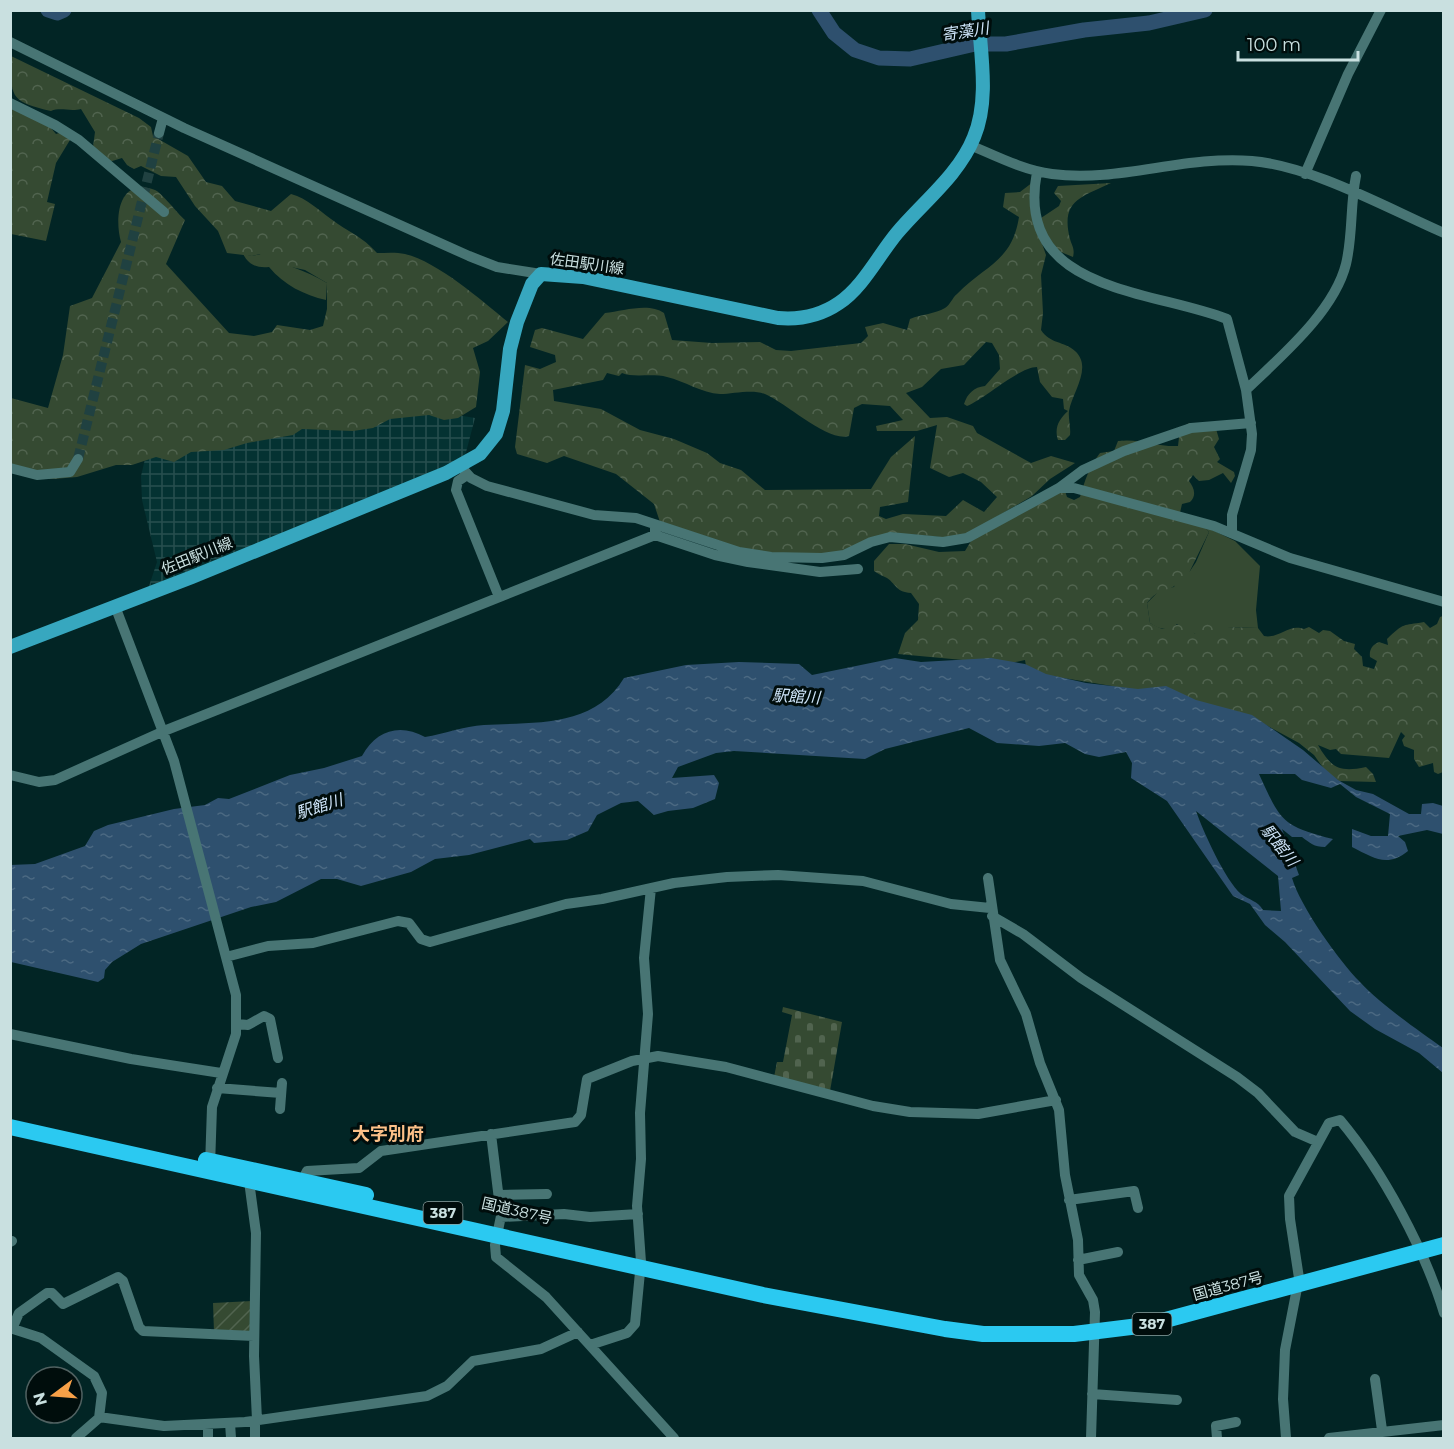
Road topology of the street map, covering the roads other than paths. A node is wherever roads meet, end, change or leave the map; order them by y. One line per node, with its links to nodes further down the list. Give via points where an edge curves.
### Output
1 (978, 10): 7 (main road, 佐田駅川線, via 980,112)
2 (1381, 10): 9 (street, via 1348,74)
3 (10, 42): 5 (street)
4 (10, 103): 12 (street, via 66,130)
5 (163, 118): 6 (street); 14 (street, via 479,260)
6 (159, 133)
7 (970, 145): 8 (street); 14 (main road, 佐田駅川線, via 848,296 830,309 808,317 778,318 583,277)
8 (1037, 172): 9 (street, via 1096,175 1229,160 1276,165); 15 (street, via 1033,192 1038,221 1056,257 1093,279 1227,319)
9 (1305, 174): 11 (street)
10 (1356, 176): 11 (street)
11 (1353, 193): 13 (street); 15 (street, via 1350,244 1337,286 1315,319)
12 (164, 212)
13 (1443, 233)
14 (541, 274): 19 (main road, 佐田駅川線, via 527,293 512,339 499,427)
15 (1246, 390): 16 (street)
16 (1251, 423): 20 (street, via 1191,428 1172,434 1100,461); 22 (street, via 1251,450 1232,515)
17 (78, 459): 18 (street, via 70,472 36,475)
18 (10, 468)
19 (463, 470): 21 (street, via 487,486 594,515); 25 (street, via 456,490); 27 (main road, 佐田駅川線)
20 (1059, 488): 21 (street, via 959,541 890,537 844,555 822,558 739,552); 22 (street, via 1074,488)
21 (657, 524): 23 (street)
22 (1232, 533): 26 (street, via 1290,558)
23 (655, 536): 24 (street, via 748,562 820,572); 25 (street)
24 (858, 569)
25 (499, 597): 29 (street)
26 (1443, 602)
27 (115, 606): 28 (main road, 佐田駅川線); 29 (street)
28 (10, 647)
29 (164, 731): 30 (street, via 51,781); 34 (street)
30 (10, 775)
31 (988, 878): 33 (street)
32 (651, 888): 33 (street, via 727,877 817,877 876,884); 34 (street, via 566,904 430,942 421,939 408,923 398,921 313,943); 37 (street, via 644,958 648,1014)
33 (991, 912): 41 (street, via 1003,969 1026,1014 1040,1064); 46 (street, via 1086,981 1237,1077 1295,1132)
34 (225, 955): 35 (street, via 236,995)
35 (237, 1024): 38 (street, via 248,1025 264,1016 270,1019); 39 (street)
36 (10, 1034): 39 (street)
37 (645, 1057): 41 (street, via 726,1067 910,1112 978,1114); 45 (street, via 587,1079 578,1120); 54 (street)
38 (278, 1058)
39 (221, 1073): 40 (street)
40 (217, 1088): 42 (street, via 257,1097 281,1088); 47 (street, via 211,1120)
41 (1056, 1100): 52 (street)
42 (280, 1109)
43 (10, 1116): 47 (highway, 国道387号 / 387)
44 (10, 1127): 47 (highway, 国道387号 / 387)
45 (491, 1134): 49 (street, via 381,1151 359,1168 307,1171); 51 (street)
46 (1318, 1142): 58 (street, via 1329,1123 1340,1120 1383,1180); 61 (street, via 1289,1196 1299,1272)
47 (210, 1166): 48 (highway, 国道387号 / 387); 49 (highway, 国道387号 / 387)
48 (249, 1181): 55 (highway, 国道387号 / 387); 66 (street, via 256,1233)
49 (302, 1181): 55 (highway, 国道387号 / 387)
50 (547, 1194): 51 (street)
51 (499, 1195): 55 (street)
52 (1069, 1200): 53 (street, via 1134,1191); 59 (street)
53 (1138, 1208)
54 (638, 1214): 55 (street, via 564,1214); 60 (street)
55 (499, 1226): 60 (highway, 国道387号 / 387); 64 (street, via 494,1248 497,1259 539,1291)
56 (1443, 1245): 58 (highway, 国道387号 / 387)
57 (1118, 1252): 59 (street)
58 (1421, 1252): 61 (highway, 国道387号 / 387); 62 (street)
59 (1078, 1260): 65 (street, via 1080,1280 1093,1300)
60 (641, 1262): 65 (highway, 国道387号 / 387, via 763,1295 983,1334); 67 (street, via 632,1329)
61 (1297, 1286): 65 (highway, 国道387号 / 387, via 1177,1318); 86 (street, via 1285,1350)
62 (1443, 1312)
63 (11, 1329): 66 (street, via 19,1313 47,1293 63,1304 118,1277 142,1330); 71 (street, via 41,1338 94,1376 102,1392)
64 (578, 1332): 67 (street); 72 (street, via 541,1349 473,1361 447,1386 427,1396)
65 (1094, 1332): 69 (street)
66 (254, 1336): 72 (street)
67 (590, 1345): 83 (street)
68 (1375, 1379): 77 (street)
69 (1092, 1394): 70 (street); 84 (street)
70 (1177, 1401)
71 (99, 1417): 75 (street, via 164,1426); 79 (street)
72 (256, 1420): 74 (street); 82 (street)
73 (1236, 1422): 85 (street, via 1216,1426)
74 (230, 1423): 75 (street); 81 (street)
75 (208, 1424): 80 (street)
76 (1443, 1425): 77 (street)
77 (1382, 1430): 78 (street)
78 (1362, 1436): 87 (street)
79 (81, 1437)
80 (208, 1438)
81 (231, 1438)
82 (255, 1438)
83 (671, 1438)
84 (1091, 1438)
85 (1217, 1438)
86 (1286, 1438)
87 (1329, 1438)

